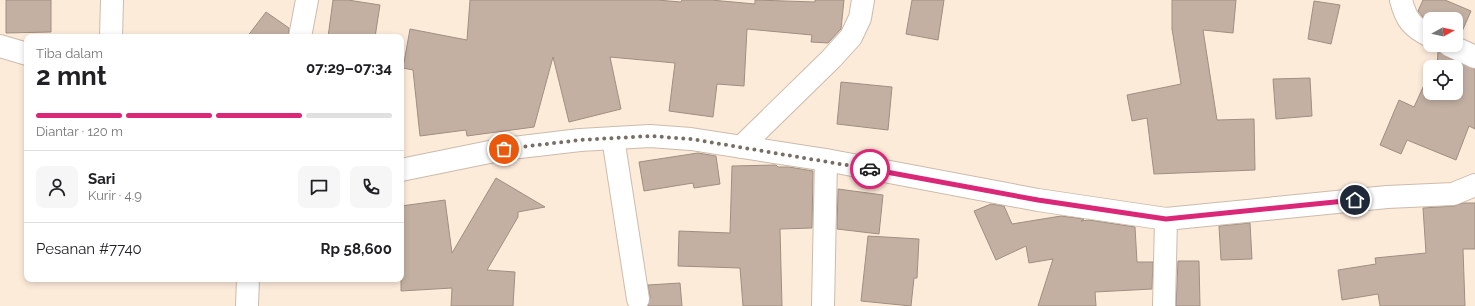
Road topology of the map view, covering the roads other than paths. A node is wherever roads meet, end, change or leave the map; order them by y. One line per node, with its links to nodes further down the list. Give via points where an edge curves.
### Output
1 (112, 0): 6 (street)
2 (307, 0): 7 (street)
3 (863, 0): 13 (street, via 860,18 851,37)
4 (1400, 0): 5 (street, via 1411,24)
5 (1423, 32)
6 (111, 34)
7 (301, 34)
8 (0, 46): 10 (street)
9 (1463, 51): 11 (street)
10 (24, 53)
11 (1475, 57)
12 (614, 138): 13 (street, via 650,136); 15 (street, via 504,149); 19 (street)
13 (741, 147): 14 (street)
14 (826, 160): 17 (street, via 1038,200); 21 (street)
15 (404, 169)
16 (1475, 185): 17 (street, via 1453,194 1387,197)
17 (1166, 219): 22 (street)
18 (248, 282): 20 (street)
19 (638, 299)
20 (247, 306)
21 (823, 306)
22 (1164, 306)

